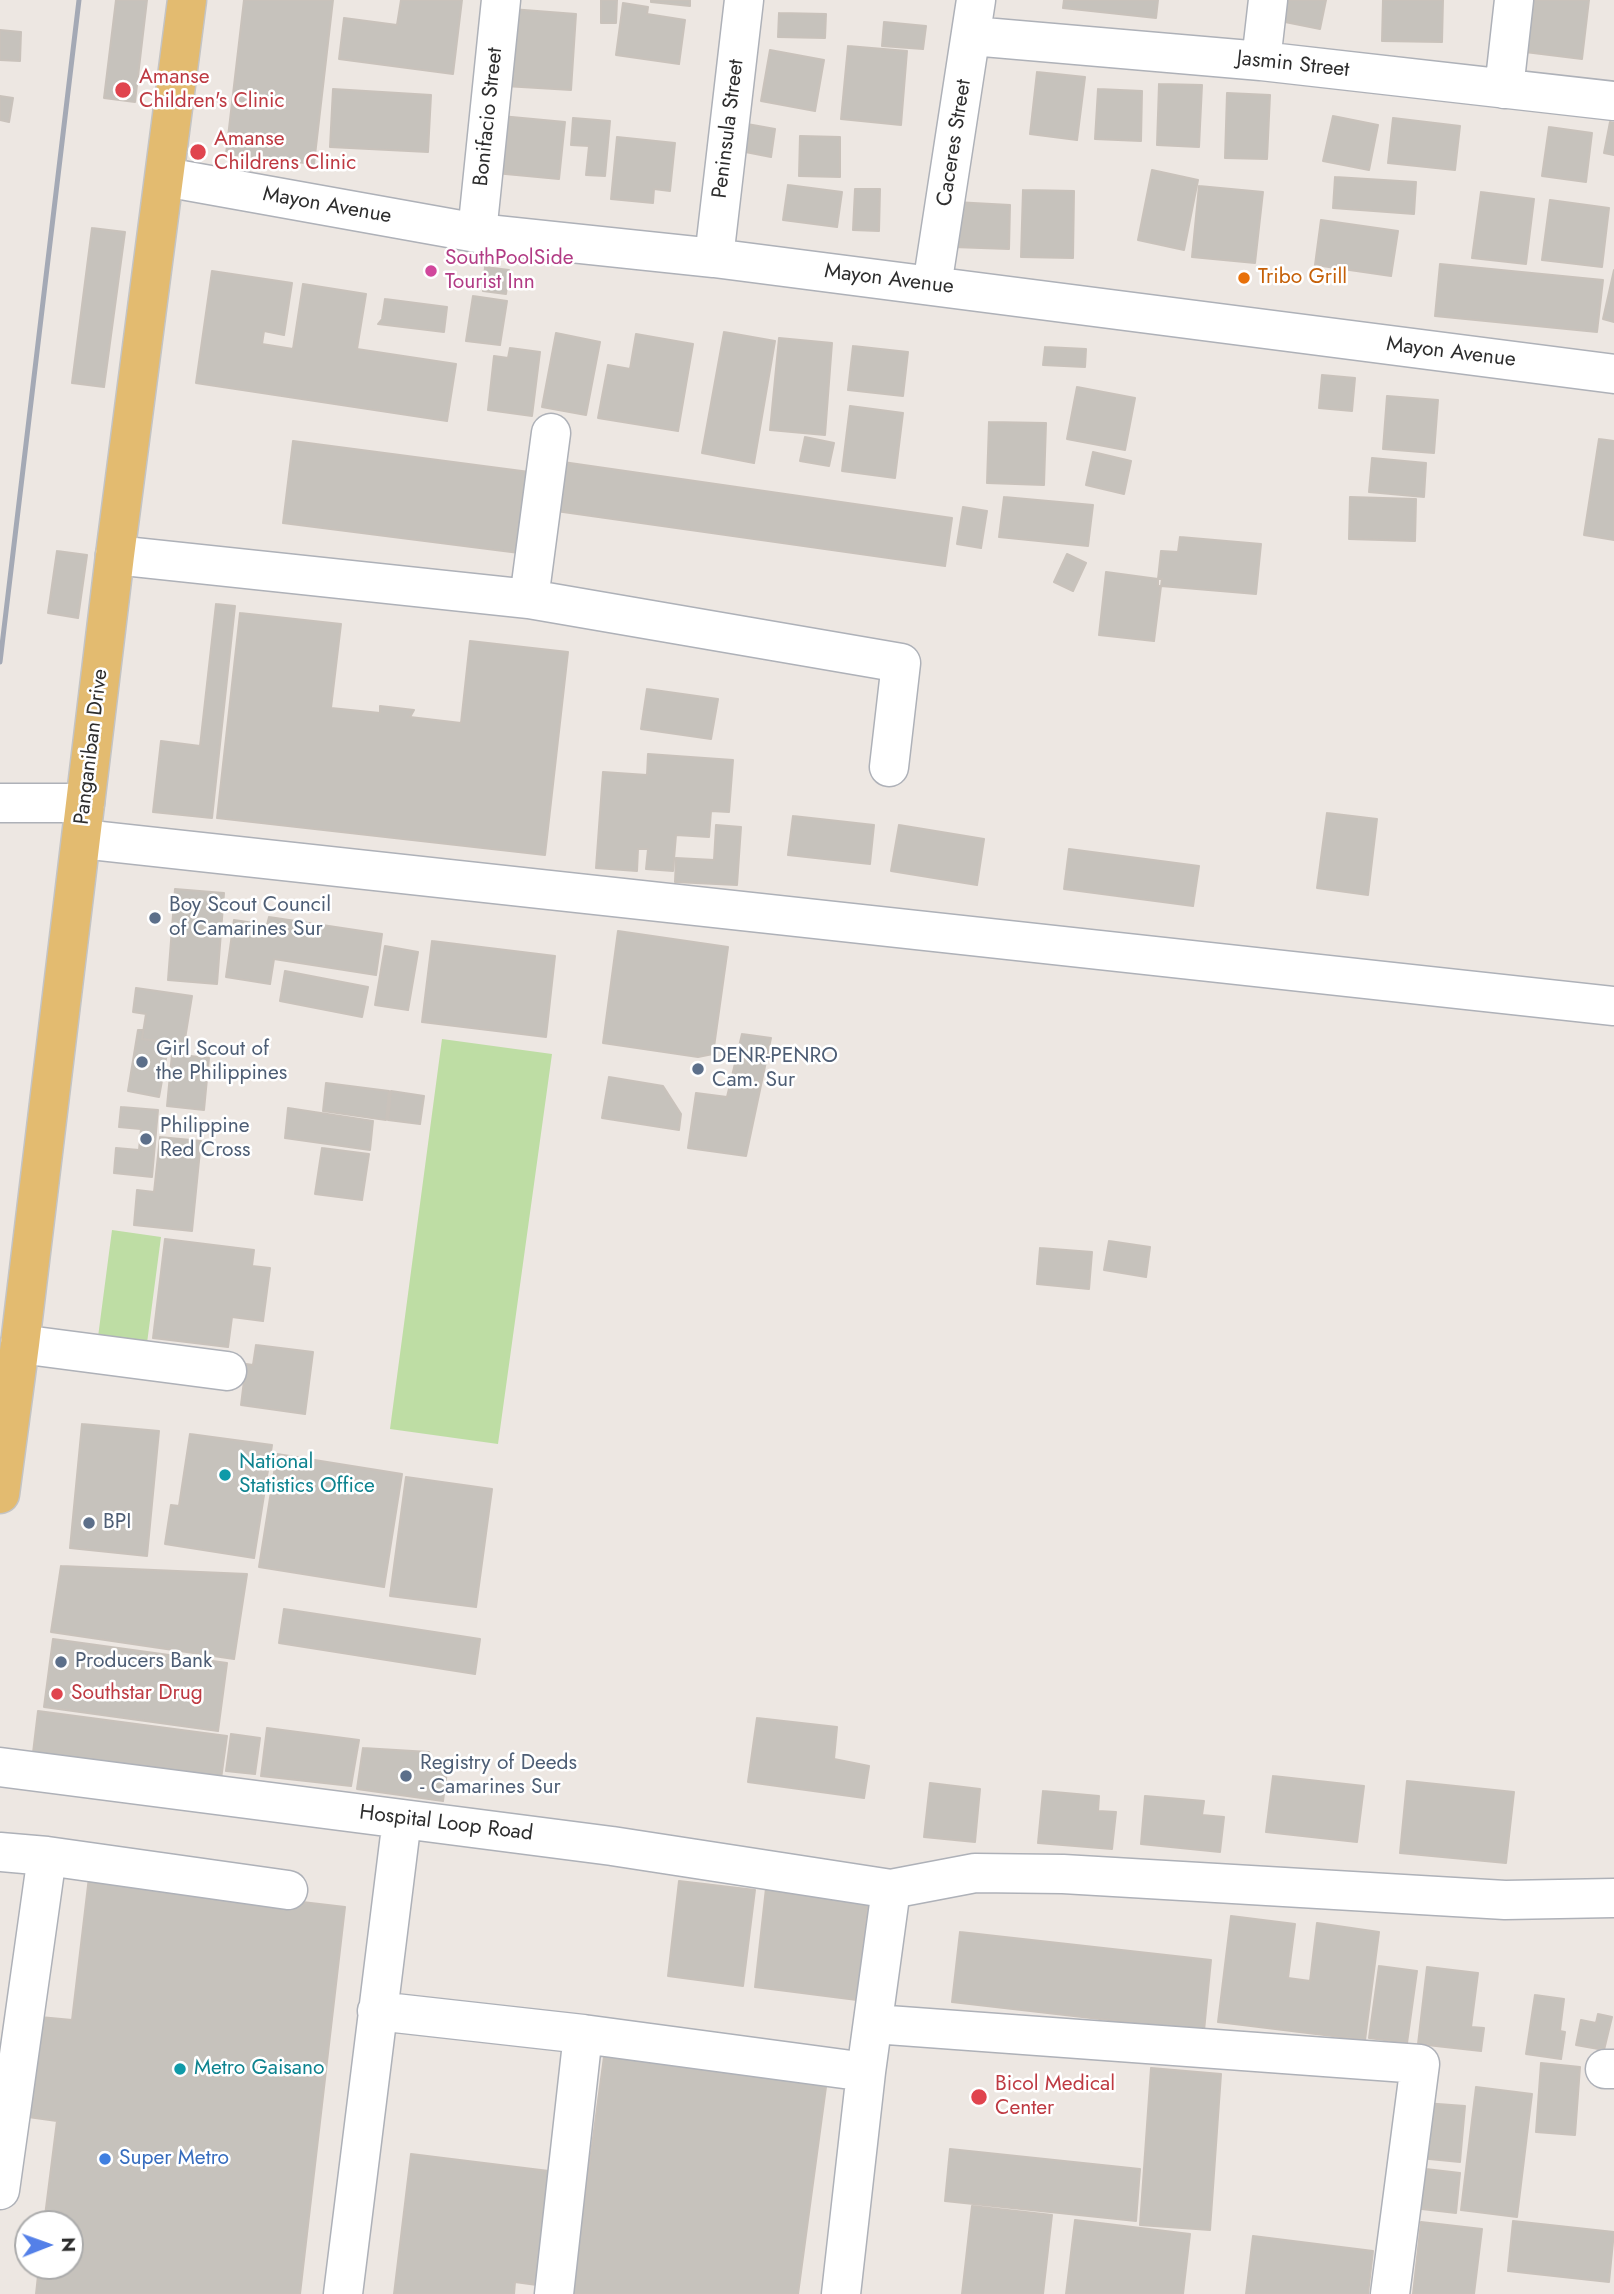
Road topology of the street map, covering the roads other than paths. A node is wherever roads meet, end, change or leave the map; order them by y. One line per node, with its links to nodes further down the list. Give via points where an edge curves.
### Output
1 (187, 0): 10 (main road, Panganiban Drive)
2 (501, 0): 11 (street, Bonifacio Street)
3 (744, 0): 12 (street, Peninsula Street)
4 (1268, 0): 7 (street)
5 (1514, 0): 8 (street)
6 (974, 18): 7 (street, Jasmin Street); 13 (street, Caceres Street)
7 (1261, 61): 8 (street, Jasmin Street)
8 (1504, 89): 9 (street, Jasmin Street)
9 (1614, 101)
10 (165, 177): 11 (street, Mayon Avenue); 16 (main road, Panganiban Drive)
11 (477, 233): 12 (street, Mayon Avenue)
12 (714, 258): 13 (street, Mayon Avenue)
13 (932, 286): 14 (street, Mayon Avenue)
14 (1614, 374)
15 (551, 433): 17 (street)
16 (115, 555): 17 (street); 20 (main road, Panganiban Drive)
17 (529, 599): 18 (street, via 901,663)
18 (889, 766)
19 (0, 803): 20 (street)
20 (83, 821): 21 (street); 22 (main road, Panganiban Drive)
21 (1614, 1006)
22 (20, 1344): 23 (street); 24 (main road, Panganiban Drive)
23 (228, 1371)
24 (0, 1493)
25 (0, 1767): 26 (street, Hospital Loop Road)
26 (401, 1819): 29 (street, Hospital Loop Road); 32 (street)
27 (0, 1852): 28 (street)
28 (47, 1857): 30 (street); 36 (street)
29 (891, 1889): 31 (street, Hospital Loop Road, via 975,1873 1000,1873 1505,1900); 33 (street)
30 (288, 1890)
31 (1614, 1898)
32 (377, 2011): 34 (street); 37 (street)
33 (874, 2025): 35 (street); 40 (street, via 1420,2064)
34 (583, 2034): 35 (street); 38 (street)
35 (866, 2072): 39 (street)
36 (0, 2190)
37 (344, 2294)
38 (554, 2294)
39 (841, 2294)
40 (1390, 2294)

